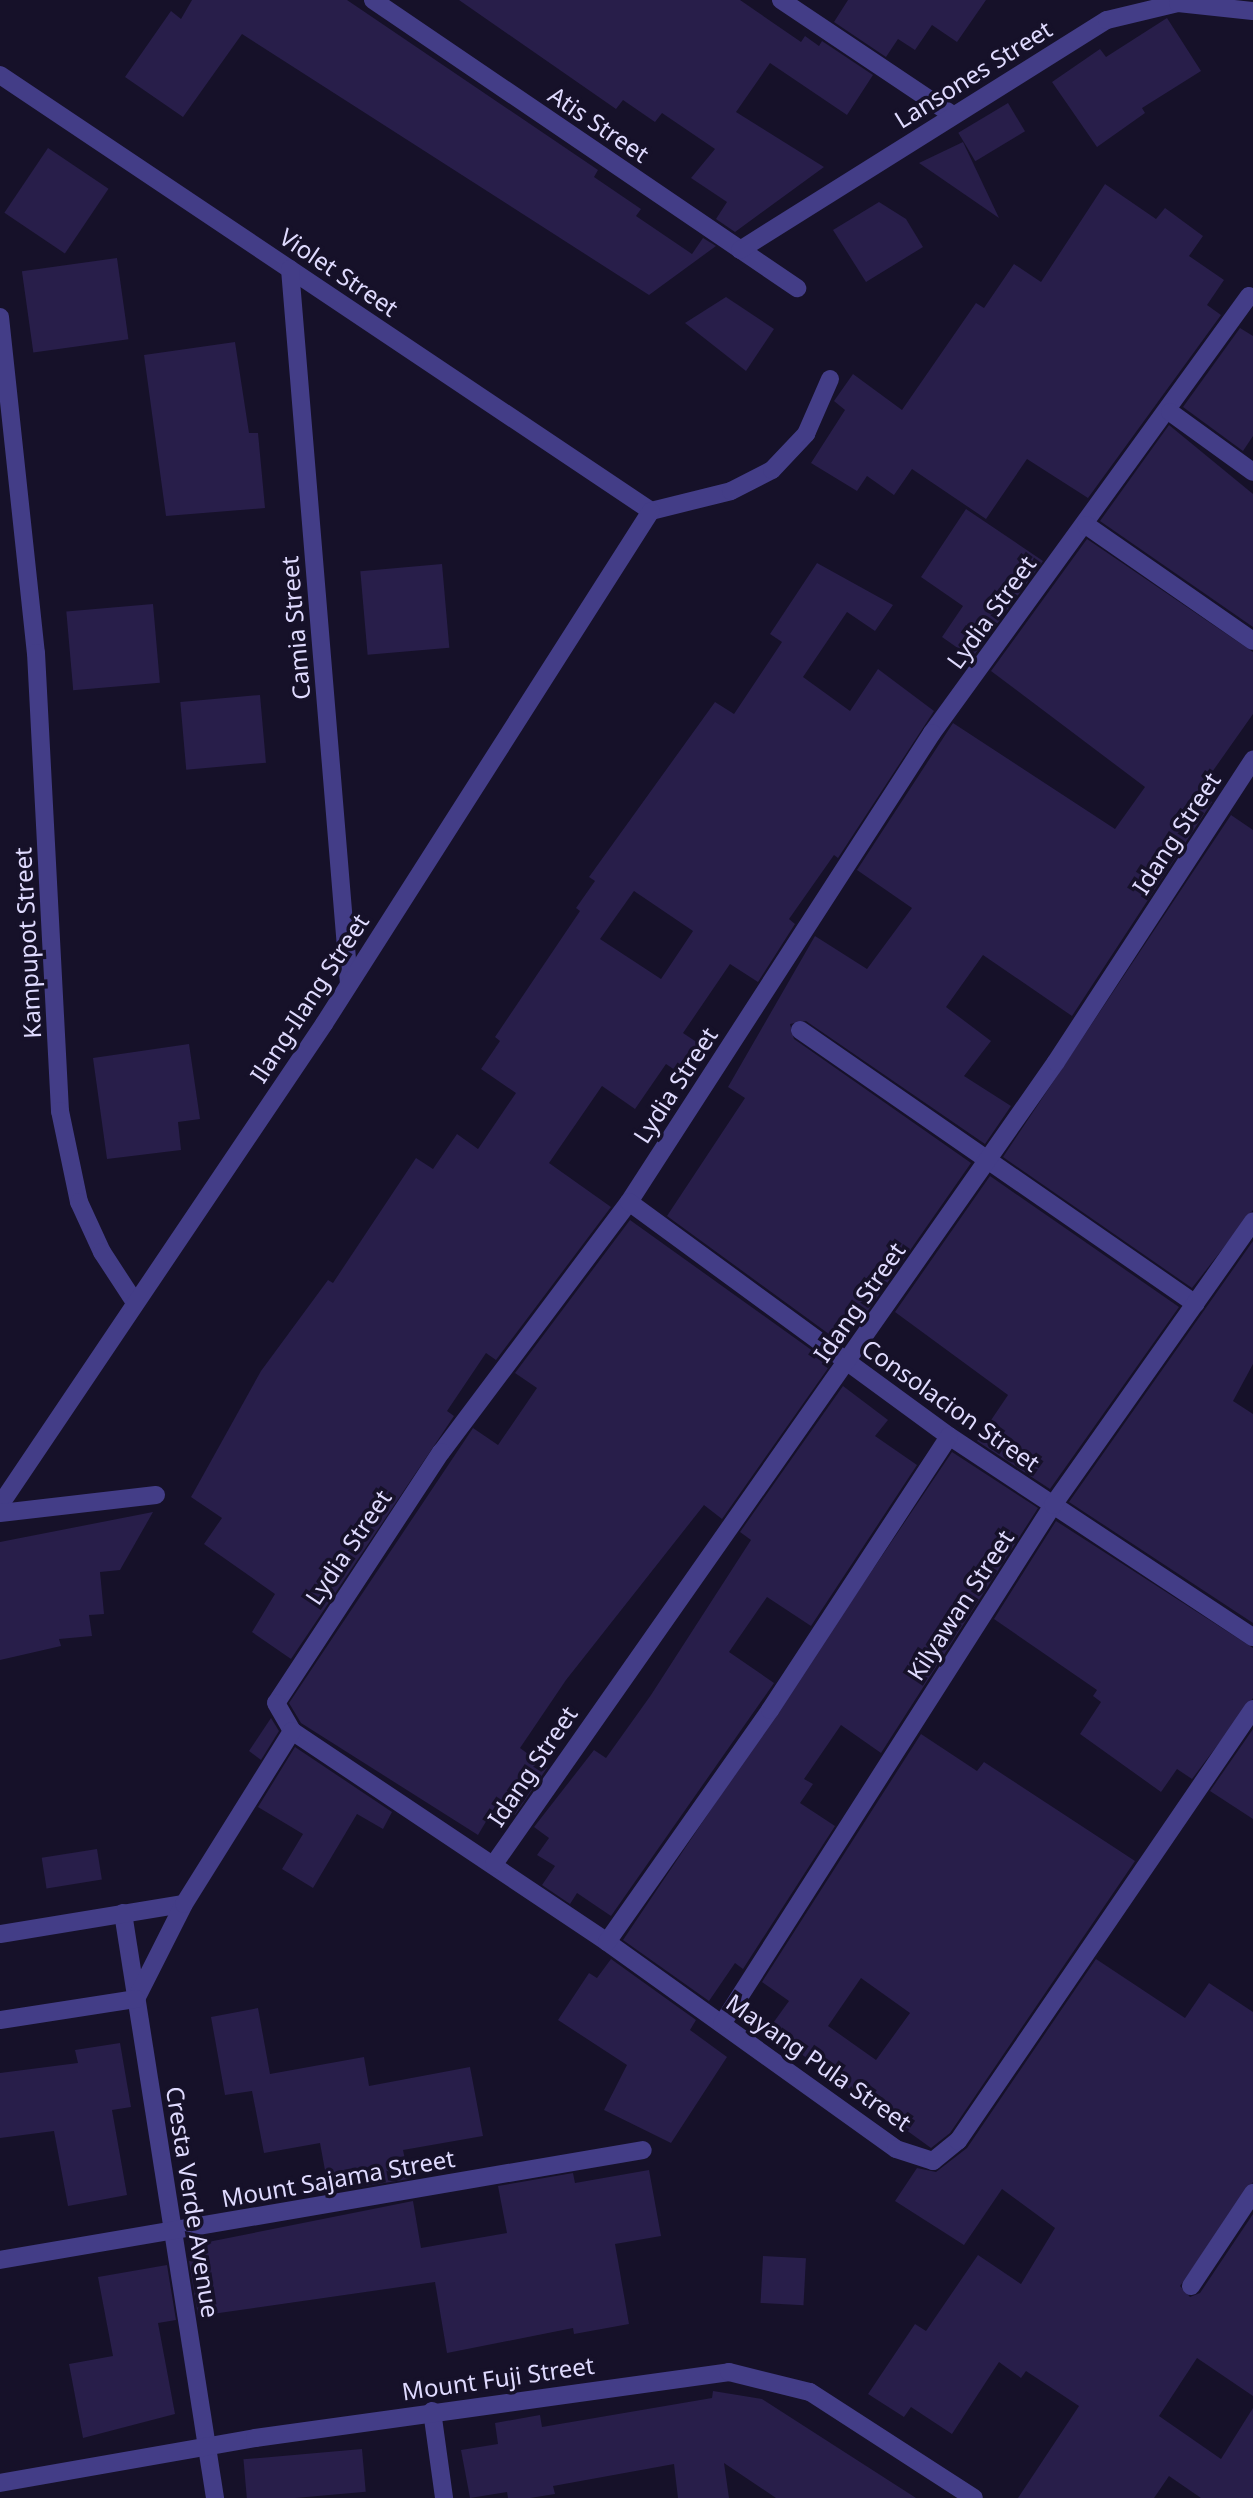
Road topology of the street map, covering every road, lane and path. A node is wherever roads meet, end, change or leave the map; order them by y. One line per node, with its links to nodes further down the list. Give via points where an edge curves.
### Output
1 (373, 0): 7 (street, Atis Street)
2 (780, 0): 6 (street)
3 (1175, 1): 4 (street, Lansones Street); 6 (street, Lansones Street, via 1107,20)
4 (1253, 11)
5 (0, 75): 8 (street, Violet Street)
6 (953, 115): 7 (street, Lansones Street)
7 (740, 250): 9 (street, Atis Street)
8 (290, 269): 15 (street, Violet Street); 19 (street, Camia Street)
9 (797, 288)
10 (1249, 296): 13 (street, Lydia Street)
11 (0, 317): 24 (street, Kampupot Street, via 36,653 60,1111 79,1202 102,1252)
12 (830, 379): 15 (street, via 806,434 772,470 731,491)
13 (1170, 412): 14 (street); 16 (street, Lydia Street)
14 (1253, 472)
15 (651, 511): 19 (street, Ilang-Ilang Street)
16 (1086, 525): 17 (street); 22 (street, Lydia Street, via 932,733)
17 (1253, 642)
18 (1253, 760): 21 (street, Idang Street)
19 (349, 984): 24 (street, Ilang-Ilang Street)
20 (800, 1030): 21 (street)
21 (987, 1161): 25 (street); 26 (street, Idang Street)
22 (629, 1202): 26 (street, Consolacion Street); 34 (street, Lydia Street, via 441,1452 282,1691 281,1720)
23 (1253, 1221): 25 (street, Kilyawan Street)
24 (134, 1301): 29 (street, Ilang-Ilang Street)
25 (1195, 1304): 30 (street, Kilyawan Street)
26 (847, 1362): 27 (street, Consolacion Street); 35 (street, Idang Street)
27 (949, 1436): 30 (street, Consolacion Street); 39 (street, via 770,1710)
28 (156, 1495): 31 (street)
29 (0, 1505)
30 (1053, 1505): 32 (street, Consolacion Street); 42 (street, Kilyawan Street)
31 (0, 1513)
32 (1253, 1637)
33 (1253, 1709): 42 (street, Mayang Pula Street, via 958,2141 933,2161 896,2149)
34 (292, 1731): 35 (street, Mayang Pula Street); 36 (street)
35 (494, 1864): 39 (street, Mayang Pula Street)
36 (184, 1904): 37 (street); 40 (street)
37 (123, 1913): 38 (street); 40 (street, Cresta Verde Avenue)
38 (0, 1934)
39 (607, 1942): 42 (street, Mayang Pula Street)
40 (136, 1999): 41 (street); 45 (street, Cresta Verde Avenue)
41 (0, 2020)
42 (722, 2024)
43 (643, 2150): 45 (street, Mount Sajama Street)
44 (1253, 2193): 47 (street)
45 (173, 2231): 46 (street, Mount Sajama Street); 49 (street, Cresta Verde Avenue)
46 (0, 2260)
47 (1191, 2286)
48 (432, 2411): 49 (street, Mount Fuji Street); 52 (street); 53 (street, Mount Fuji Street, via 729,2372 769,2377 810,2392)
49 (207, 2446): 50 (street, Mount Fuji Street); 51 (street, Cresta Verde Avenue)
50 (0, 2483)
51 (215, 2498)
52 (444, 2498)
53 (974, 2498)

